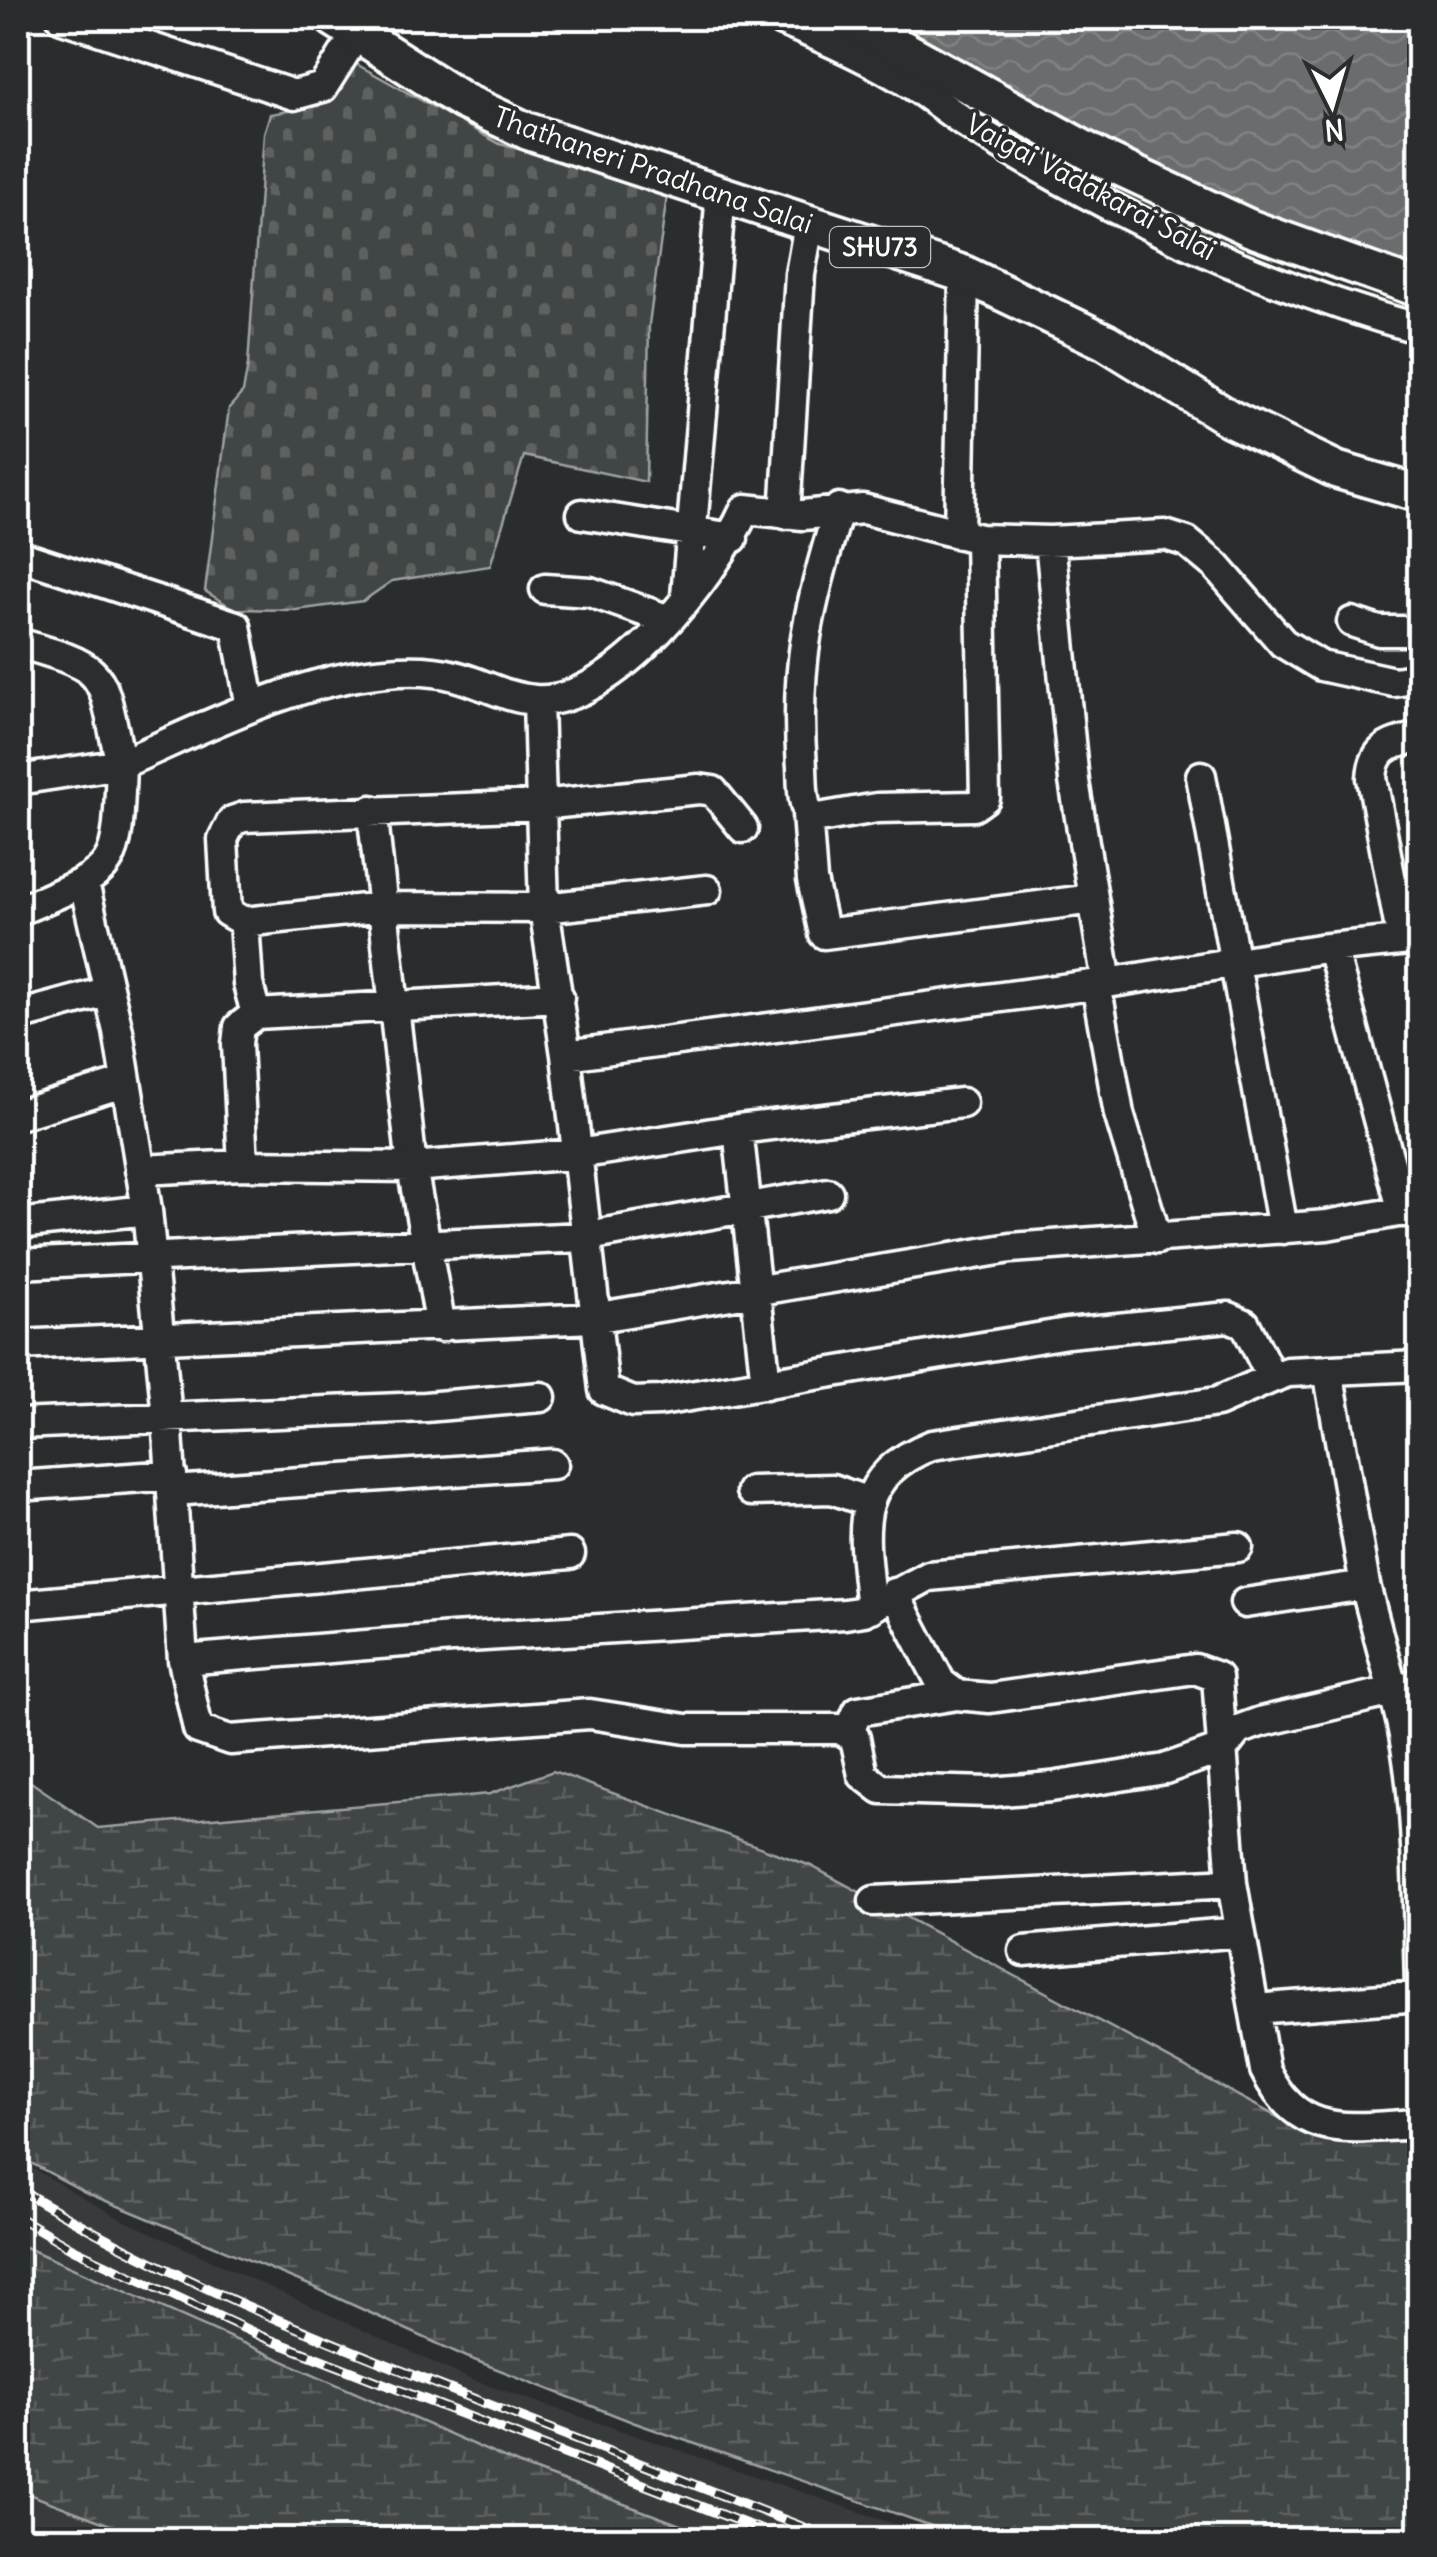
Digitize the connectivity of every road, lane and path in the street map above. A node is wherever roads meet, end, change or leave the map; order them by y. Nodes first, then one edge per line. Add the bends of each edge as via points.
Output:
1 (62, 18) edge
2 (775, 18) edge
3 (847, 18) edge
4 (345, 25) edge
5 (720, 194) junction
6 (808, 224) junction
7 (964, 274) junction
8 (1420, 290) edge
9 (1420, 329) edge
10 (1420, 494) edge
11 (839, 508) junction
12 (582, 514) dead end
13 (785, 514) junction
14 (690, 530) junction
15 (969, 536) junction
16 (733, 538) junction
17 (1050, 541) junction
18 (18, 556) edge
19 (545, 589) dead end
20 (686, 596) junction
21 (666, 619) junction
22 (1352, 622) dead end
23 (1420, 631) edge
24 (18, 643) edge
25 (1420, 678) edge
26 (538, 701) junction
27 (251, 707) junction
28 (1420, 737) edge
29 (121, 764) junction
30 (1201, 776) dead end
31 (18, 780) edge
32 (540, 805) junction
33 (372, 810) junction
34 (807, 814) junction
35 (744, 828) dead end
36 (84, 883) junction
37 (707, 890) dead end
38 (1093, 899) junction
39 (383, 907) junction
40 (544, 908) junction
41 (18, 911) edge
42 (244, 922) junction
43 (1411, 939) edge
44 (1332, 948) junction
45 (1237, 962) junction
46 (1102, 984) junction
47 (106, 992) junction
48 (558, 996) junction
49 (396, 1006) junction
50 (256, 1014) junction
51 (18, 1016) edge
52 (566, 1055) junction
53 (126, 1082) junction
54 (962, 1103) dead end
55 (18, 1116) edge
56 (738, 1128) junction
57 (577, 1154) junction
58 (242, 1165) junction
59 (412, 1168) junction
60 (140, 1170) junction
61 (828, 1193) dead end
62 (747, 1208) junction
63 (147, 1210) junction
64 (1411, 1210) edge
65 (18, 1224) edge
66 (1283, 1229) junction
67 (583, 1237) junction
68 (1158, 1239) junction
69 (424, 1244) junction
70 (152, 1257) junction
71 (18, 1264) edge
72 (756, 1289) junction
73 (593, 1318) junction
74 (441, 1327) junction
75 (160, 1338) junction
76 (18, 1345) edge
77 (1420, 1366) edge
78 (1328, 1370) junction
79 (1272, 1378) junction
80 (766, 1384) junction
81 (541, 1397) dead end
82 (167, 1417) junction
83 (18, 1424) edge
84 (554, 1464) dead end
85 (172, 1483) junction
86 (18, 1486) edge
87 (751, 1491) dead end
88 (868, 1502) junction
89 (1238, 1547) dead end
90 (570, 1554) dead end
91 (1365, 1585) junction
92 (179, 1588) junction
93 (882, 1600) junction
94 (1245, 1603) dead end
95 (18, 1605) edge
96 (183, 1660) junction
97 (1406, 1687) edge
98 (957, 1695) junction
99 (849, 1732) junction
100 (1224, 1748) junction
101 (1232, 1882) junction
102 (874, 1901) dead end
103 (1240, 1932) junction
104 (1024, 1951) dead end
105 (1420, 1985) edge
106 (1420, 1996) edge
107 (1254, 2009) junction
108 (1420, 2124) edge

1 - 4 street via 294,96 323,88
2 - 9 street, Vaigai Vadakarai Salai via 909,83 981,133 1171,235 1370,316
3 - 8 main road, Vaigai Vadakarai Salai via 1104,160 1250,228
4 - 5 main road, Thathaneri Pradhana Salai / SHU73 via 463,102 527,131
5 - 6 main road, Thathaneri Pradhana Salai / SHU73
5 - 14 street
6 - 7 main road, Thathaneri Pradhana Salai / SHU73
6 - 13 street
7 - 10 main road, Thathaneri Pradhana Salai / SHU73 via 1106,342 1229,418 1337,470
7 - 15 street
11 - 13 street
11 - 15 street
11 - 34 street via 799,667
12 - 14 street
13 - 16 street via 746,509
14 - 16 street
14 - 20 street
15 - 17 street
15 - 34 street via 986,798 974,806 876,808 822,820
16 - 20 street
17 - 25 street via 1166,535 1187,542 1283,643 1321,666 1394,682
17 - 38 street
18 - 27 street via 236,626
19 - 21 street via 590,592
20 - 21 street
21 - 26 street via 610,678
22 - 23 street via 1379,631
24 - 29 street via 90,668 101,681
26 - 27 street via 432,672 384,672
26 - 32 street
27 - 29 street
28 - 43 street via 1386,745 1373,762 1372,778
29 - 31 street
29 - 36 street via 116,850
30 - 45 street
32 - 33 street
32 - 35 street via 699,789 714,791
32 - 40 street
33 - 39 street
33 - 42 street via 232,820 223,839 224,900 227,912
34 - 38 street via 824,934
36 - 41 street
36 - 47 street
37 - 40 street
38 - 46 street
39 - 40 street
39 - 42 street
39 - 49 street
40 - 48 street
42 - 50 street
43 - 44 street
44 - 45 street
44 - 64 street
45 - 46 street
45 - 66 street
46 - 52 street
46 - 68 street via 1119,1114
47 - 51 street
47 - 53 street
48 - 49 street
48 - 52 street
49 - 50 street
49 - 59 street
50 - 58 street via 239,1027 237,1044
52 - 57 street
53 - 55 street
53 - 60 street
54 - 56 street
56 - 57 street
56 - 62 street
57 - 59 street
57 - 67 street
58 - 59 street
58 - 60 street
59 - 69 street
60 - 63 street
61 - 62 street
62 - 67 street
62 - 72 street
63 - 65 street
63 - 70 street
64 - 66 street
66 - 68 street
67 - 69 street
67 - 73 street
68 - 72 street via 1011,1248
69 - 70 street
69 - 74 street
70 - 71 street
70 - 75 street
72 - 73 street
72 - 80 street
73 - 74 street
73 - 80 street via 599,1376 614,1398 660,1401
74 - 75 street
75 - 76 street
75 - 82 street
77 - 78 street
78 - 79 street
78 - 91 street
79 - 80 street via 1245,1324 1229,1317 1067,1333
79 - 88 street via 1217,1402 932,1445 887,1468
81 - 82 street
82 - 83 street
82 - 85 street
84 - 85 street
85 - 86 street
85 - 92 street
87 - 88 street via 832,1489
88 - 93 street via 864,1547
89 - 93 street via 928,1576
90 - 92 street
91 - 94 street
91 - 97 street
92 - 95 street
92 - 96 street
93 - 96 street via 846,1614
93 - 98 street
96 - 99 street via 198,1729 230,1740 590,1714 686,1729
97 - 100 street via 1260,1722 1238,1730
97 - 105 street via 1402,1724
98 - 99 street via 858,1711
98 - 100 street via 990,1698 1195,1668 1217,1676
99 - 100 street via 862,1775 881,1789 1051,1787 1165,1769
100 - 101 street
101 - 102 street
101 - 103 street
103 - 104 street
103 - 107 street
106 - 107 street
107 - 108 street via 1265,2070 1278,2097 1301,2118 1336,2128

